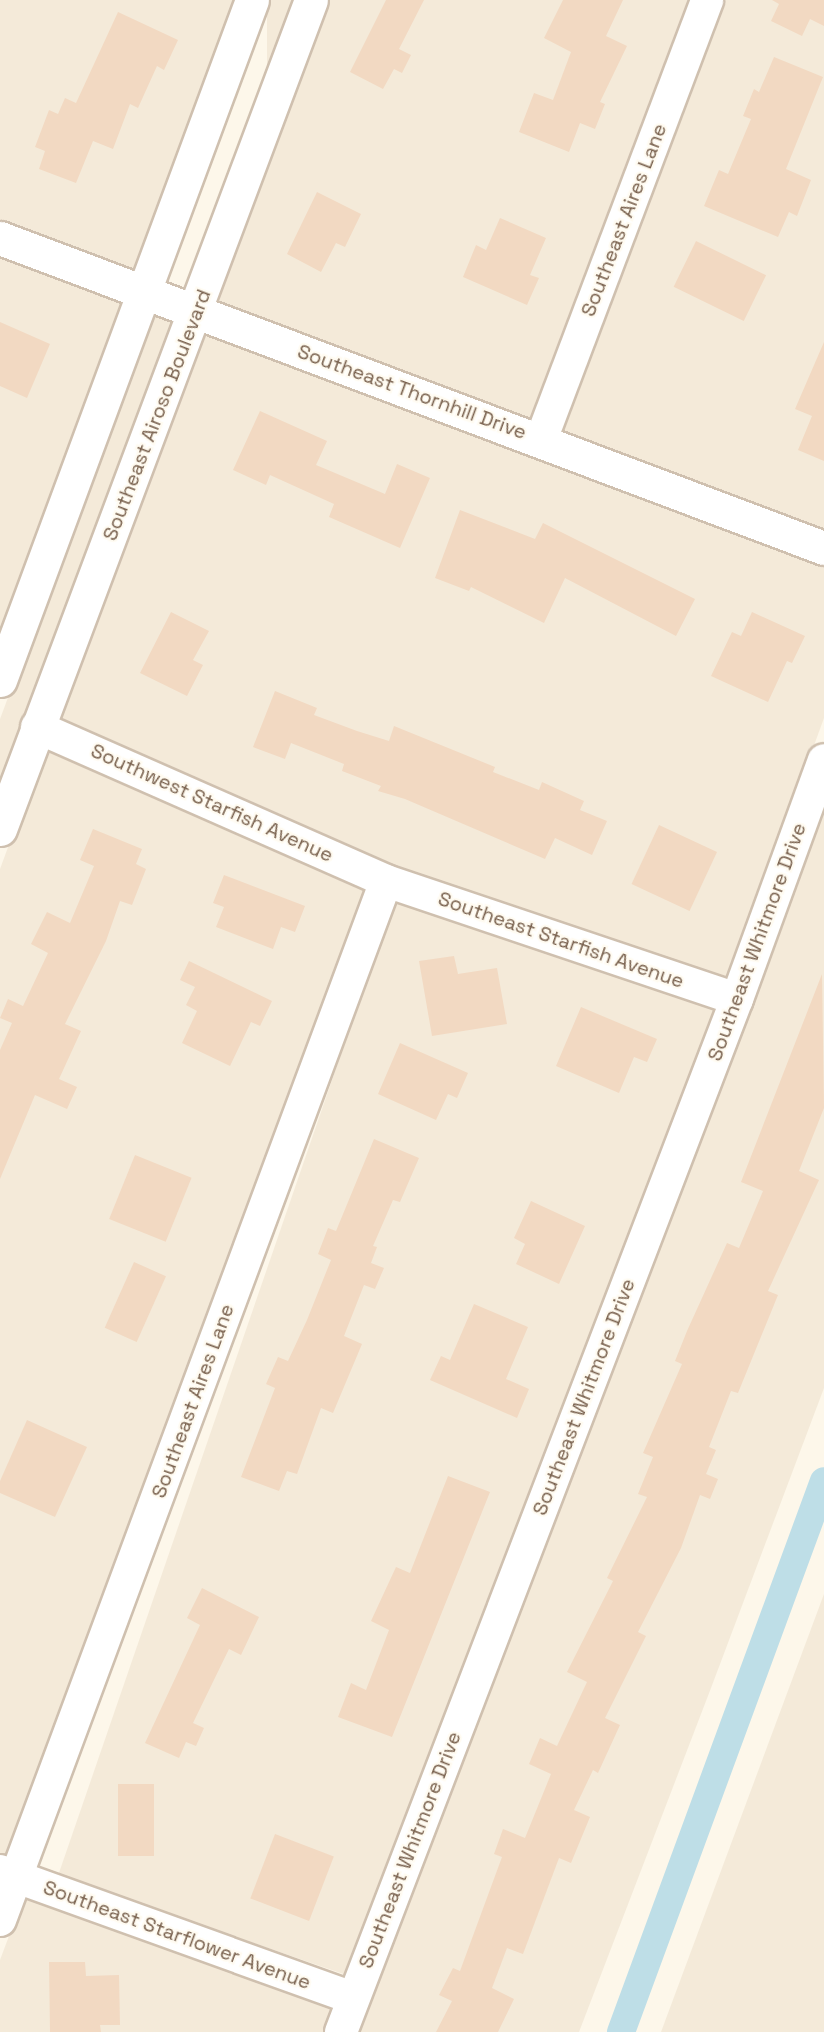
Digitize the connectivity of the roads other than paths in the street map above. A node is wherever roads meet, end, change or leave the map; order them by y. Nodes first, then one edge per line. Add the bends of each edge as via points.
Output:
1 (252, 0) edge
2 (311, 0) edge
3 (707, 0) edge
4 (0, 238) edge
5 (144, 293) junction
6 (196, 311) junction
7 (541, 440) junction
8 (824, 548) edge
9 (2, 666) edge
10 (37, 727) junction
11 (824, 760) edge
12 (0, 829) edge
13 (386, 881) junction
14 (737, 999) junction
15 (8, 1874) edge
16 (0, 1920) edge
17 (353, 1998) junction
18 (341, 2032) edge

1 - 5 main road
2 - 6 main road, Southeast Airoso Boulevard
3 - 7 street, Southeast Aires Lane
4 - 5 main road, Southeast Thornhill Drive
5 - 6 main road, Southeast Thornhill Drive
5 - 9 main road
6 - 7 main road, Southeast Thornhill Drive
6 - 10 main road, Southeast Airoso Boulevard
7 - 8 main road, Southeast Thornhill Drive
10 - 12 main road, Southeast Airoso Boulevard
10 - 13 street, Southwest Starfish Avenue
11 - 14 street, Southeast Whitmore Drive
13 - 14 street, Southeast Starfish Avenue
13 - 15 street, Southeast Aires Lane
14 - 17 street, Southeast Whitmore Drive
15 - 16 street, Southeast Aires Lane
15 - 17 street, Southeast Starflower Avenue
17 - 18 street, Southeast Whitmore Drive

